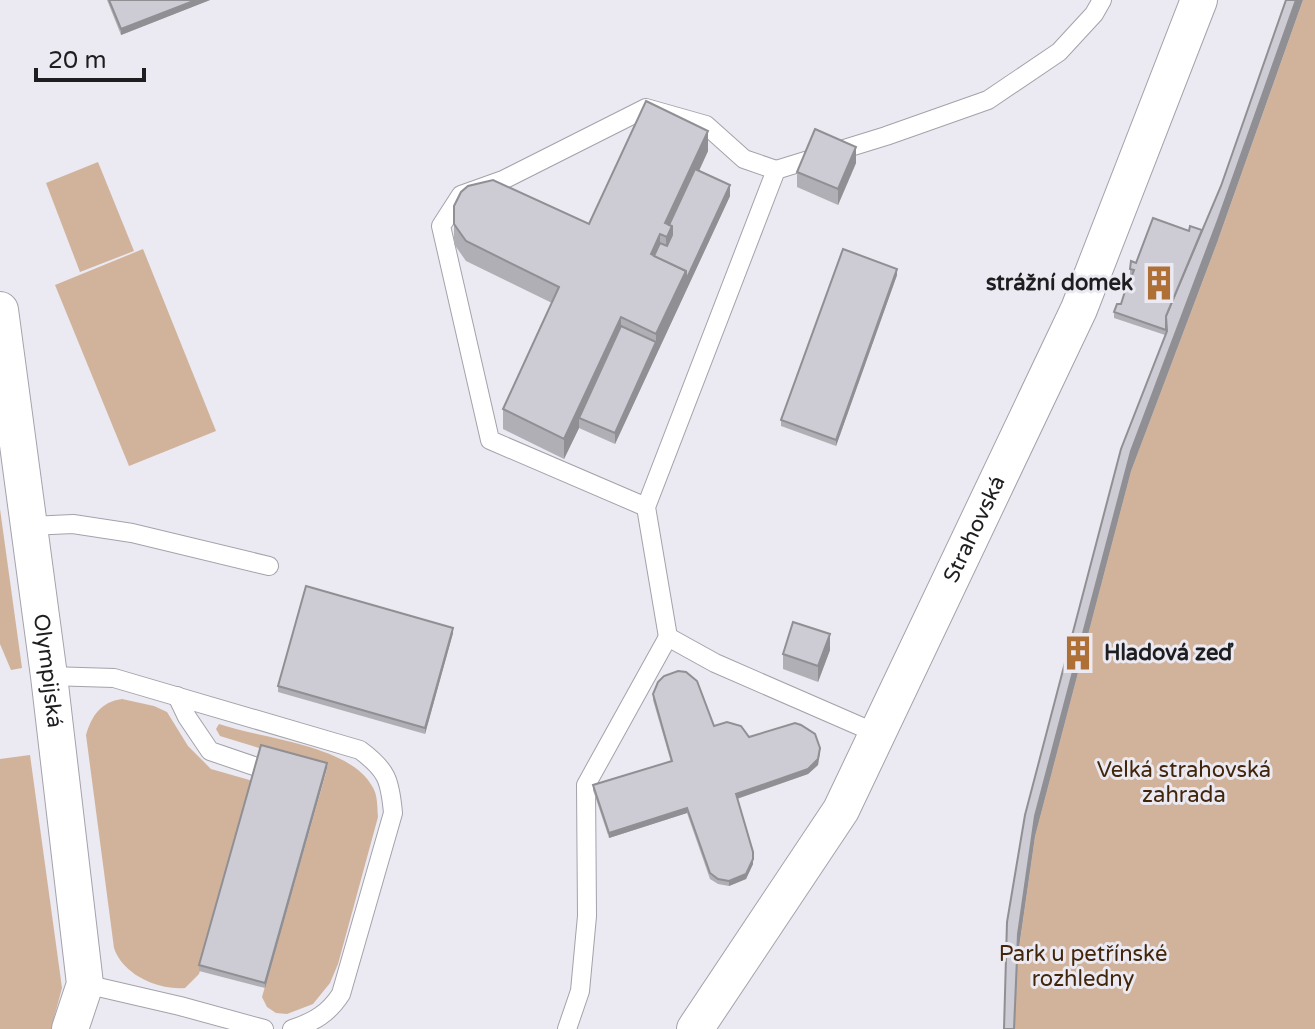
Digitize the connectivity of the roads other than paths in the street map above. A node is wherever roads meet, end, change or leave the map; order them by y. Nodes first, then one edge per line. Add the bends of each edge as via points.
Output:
1 (1102, 0) edge
2 (1199, 0) edge
3 (776, 170) junction
4 (0, 310) edge
5 (646, 507) junction
6 (30, 526) junction
7 (269, 566) dead end
8 (668, 637) junction
9 (49, 676) junction
10 (177, 696) junction
11 (878, 734) junction
12 (257, 767) edge
13 (85, 984) junction
14 (70, 1029) edge
15 (264, 1029) edge
16 (292, 1029) edge
17 (567, 1029) edge
18 (695, 1029) edge

1 - 3 lane via 1059,52 988,100
2 - 11 street, Strahovská via 1079,309
3 - 5 lane
3 - 5 lane via 744,159 706,125 646,108 503,180 461,195 441,226 490,440
4 - 6 street, Olympijská
5 - 8 lane
6 - 7 lane via 73,524 132,533
6 - 9 street, Olympijská
8 - 11 lane
8 - 17 lane via 586,785 587,916 580,991
9 - 10 lane via 114,678
9 - 13 street, Olympijská
10 - 12 lane via 210,751
10 - 16 lane via 360,750 380,764 390,785 393,813 341,994 331,1010
11 - 18 street, Strahovská via 841,810
13 - 14 street, Olympijská
13 - 15 lane

